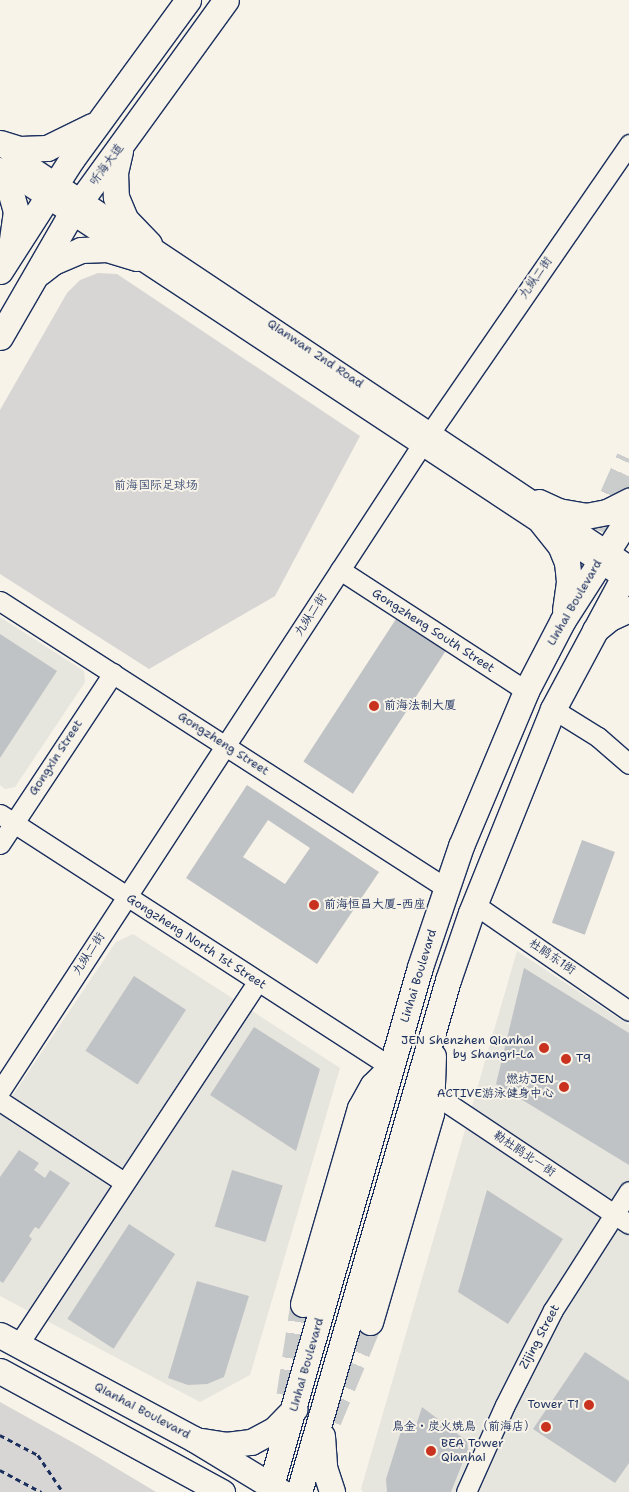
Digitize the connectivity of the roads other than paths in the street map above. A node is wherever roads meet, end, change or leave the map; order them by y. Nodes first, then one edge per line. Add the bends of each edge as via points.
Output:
1 (188, 0) edge
2 (226, 0) edge
3 (98, 122) junction
4 (123, 143) junction
5 (0, 144) edge
6 (629, 144) edge
7 (0, 167) edge
8 (0, 175) edge
9 (51, 190) junction
10 (77, 207) junction
11 (143, 251) junction
12 (4, 265) edge
13 (33, 278) junction
14 (0, 337) edge
15 (426, 438) junction
16 (629, 500) edge
17 (540, 513) junction
18 (629, 517) edge
19 (603, 555) junction
20 (340, 570) junction
21 (627, 573) edge
22 (0, 600) edge
23 (629, 610) edge
24 (563, 620) junction
25 (591, 634) junction
26 (113, 673) junction
27 (526, 691) junction
28 (553, 709) junction
29 (226, 746) junction
30 (629, 764) edge
31 (7, 819) edge
32 (0, 844) edge
33 (446, 888) junction
34 (126, 897) junction
35 (474, 904) junction
36 (257, 982) junction
37 (629, 1011) edge
38 (432, 1036) junction
39 (392, 1068) junction
40 (0, 1091) edge
41 (434, 1094) junction
42 (0, 1101) edge
43 (124, 1182) junction
44 (629, 1191) edge
45 (621, 1219) edge
46 (303, 1304) tunnel mouth
47 (370, 1322) tunnel mouth
48 (9, 1340) edge
49 (0, 1371) edge
50 (294, 1409) junction
51 (321, 1420) junction
52 (194, 1439) junction
53 (181, 1469) junction
54 (274, 1490) edge
55 (206, 1492) edge
56 (222, 1492) edge
57 (299, 1492) edge
58 (332, 1492) edge
59 (466, 1492) edge

1 - 3 main road
2 - 4 main road, 听海大道
3 - 5 main road via 47,148 20,149
3 - 9 main road
4 - 10 main road, 听海大道
4 - 11 main road via 115,172 116,197
5 - 9 street, Qianwan 2nd Road
6 - 15 street, 九纵二街
7 - 9 street, Qianwan 2nd Road
8 - 12 main road via 9,188 16,211 16,225
9 - 10 street, Qianwan 2nd Road
9 - 12 main road
10 - 11 street, Qianwan 2nd Road
10 - 13 main road, 听海大道
11 - 13 main road via 81,250 53,262
11 - 15 street, Qianwan 2nd Road
13 - 14 main road, 听海大道
15 - 17 street, Qianwan 2nd Road
15 - 20 street, 九纵二街
16 - 17 main road via 607,512 586,516 558,511
17 - 19 street, Qianwan 2nd Road
17 - 24 main road via 560,545 569,572
18 - 19 main road, Linhai Boulevard
19 - 21 street, Qianwan 2nd Road
19 - 24 main road, Linhai Boulevard
20 - 27 street, Gongzheng South Street
20 - 29 street, 九纵二街
21 - 25 main road
22 - 26 street, Gongzheng Street
23 - 25 main road via 610,618
24 - 27 main road, Linhai Boulevard
25 - 28 main road
26 - 29 street, Gongzheng Street
26 - 31 street, Gongxin Street
27 - 33 main road, Linhai Boulevard via 476,805
28 - 30 street via 598,737
28 - 35 main road
29 - 33 street, Gongzheng Street
29 - 34 street, 九纵二街
31 - 32 street, Gongxin Street
31 - 34 street, Gongzheng North 1st Street
33 - 39 main road, Linhai Boulevard
34 - 36 street, Gongzheng North 1st Street
34 - 40 street, 九纵二街
35 - 37 street, 杜鹃东1街
35 - 38 main road
36 - 39 street, Gongzheng North 1st Street
36 - 43 street
38 - 41 main road
38 - 51 main road
39 - 46 main road via 373,1085 360,1108
39 - 50 main road, Linhai Boulevard
41 - 45 street, 勒杜鹃北一街
41 - 47 main road
42 - 43 street
43 - 48 street
44 - 45 street, Zijing Street
45 - 59 street, Zijing Street via 553,1310
48 - 52 main road, Qianhai Boulevard
49 - 53 main road
50 - 52 main road via 275,1429 251,1442 226,1445
50 - 54 main road, Linhai Boulevard
51 - 57 main road
51 - 58 main road via 324,1467
52 - 54 main road, Qianhai Boulevard
53 - 55 main road
53 - 56 main road

